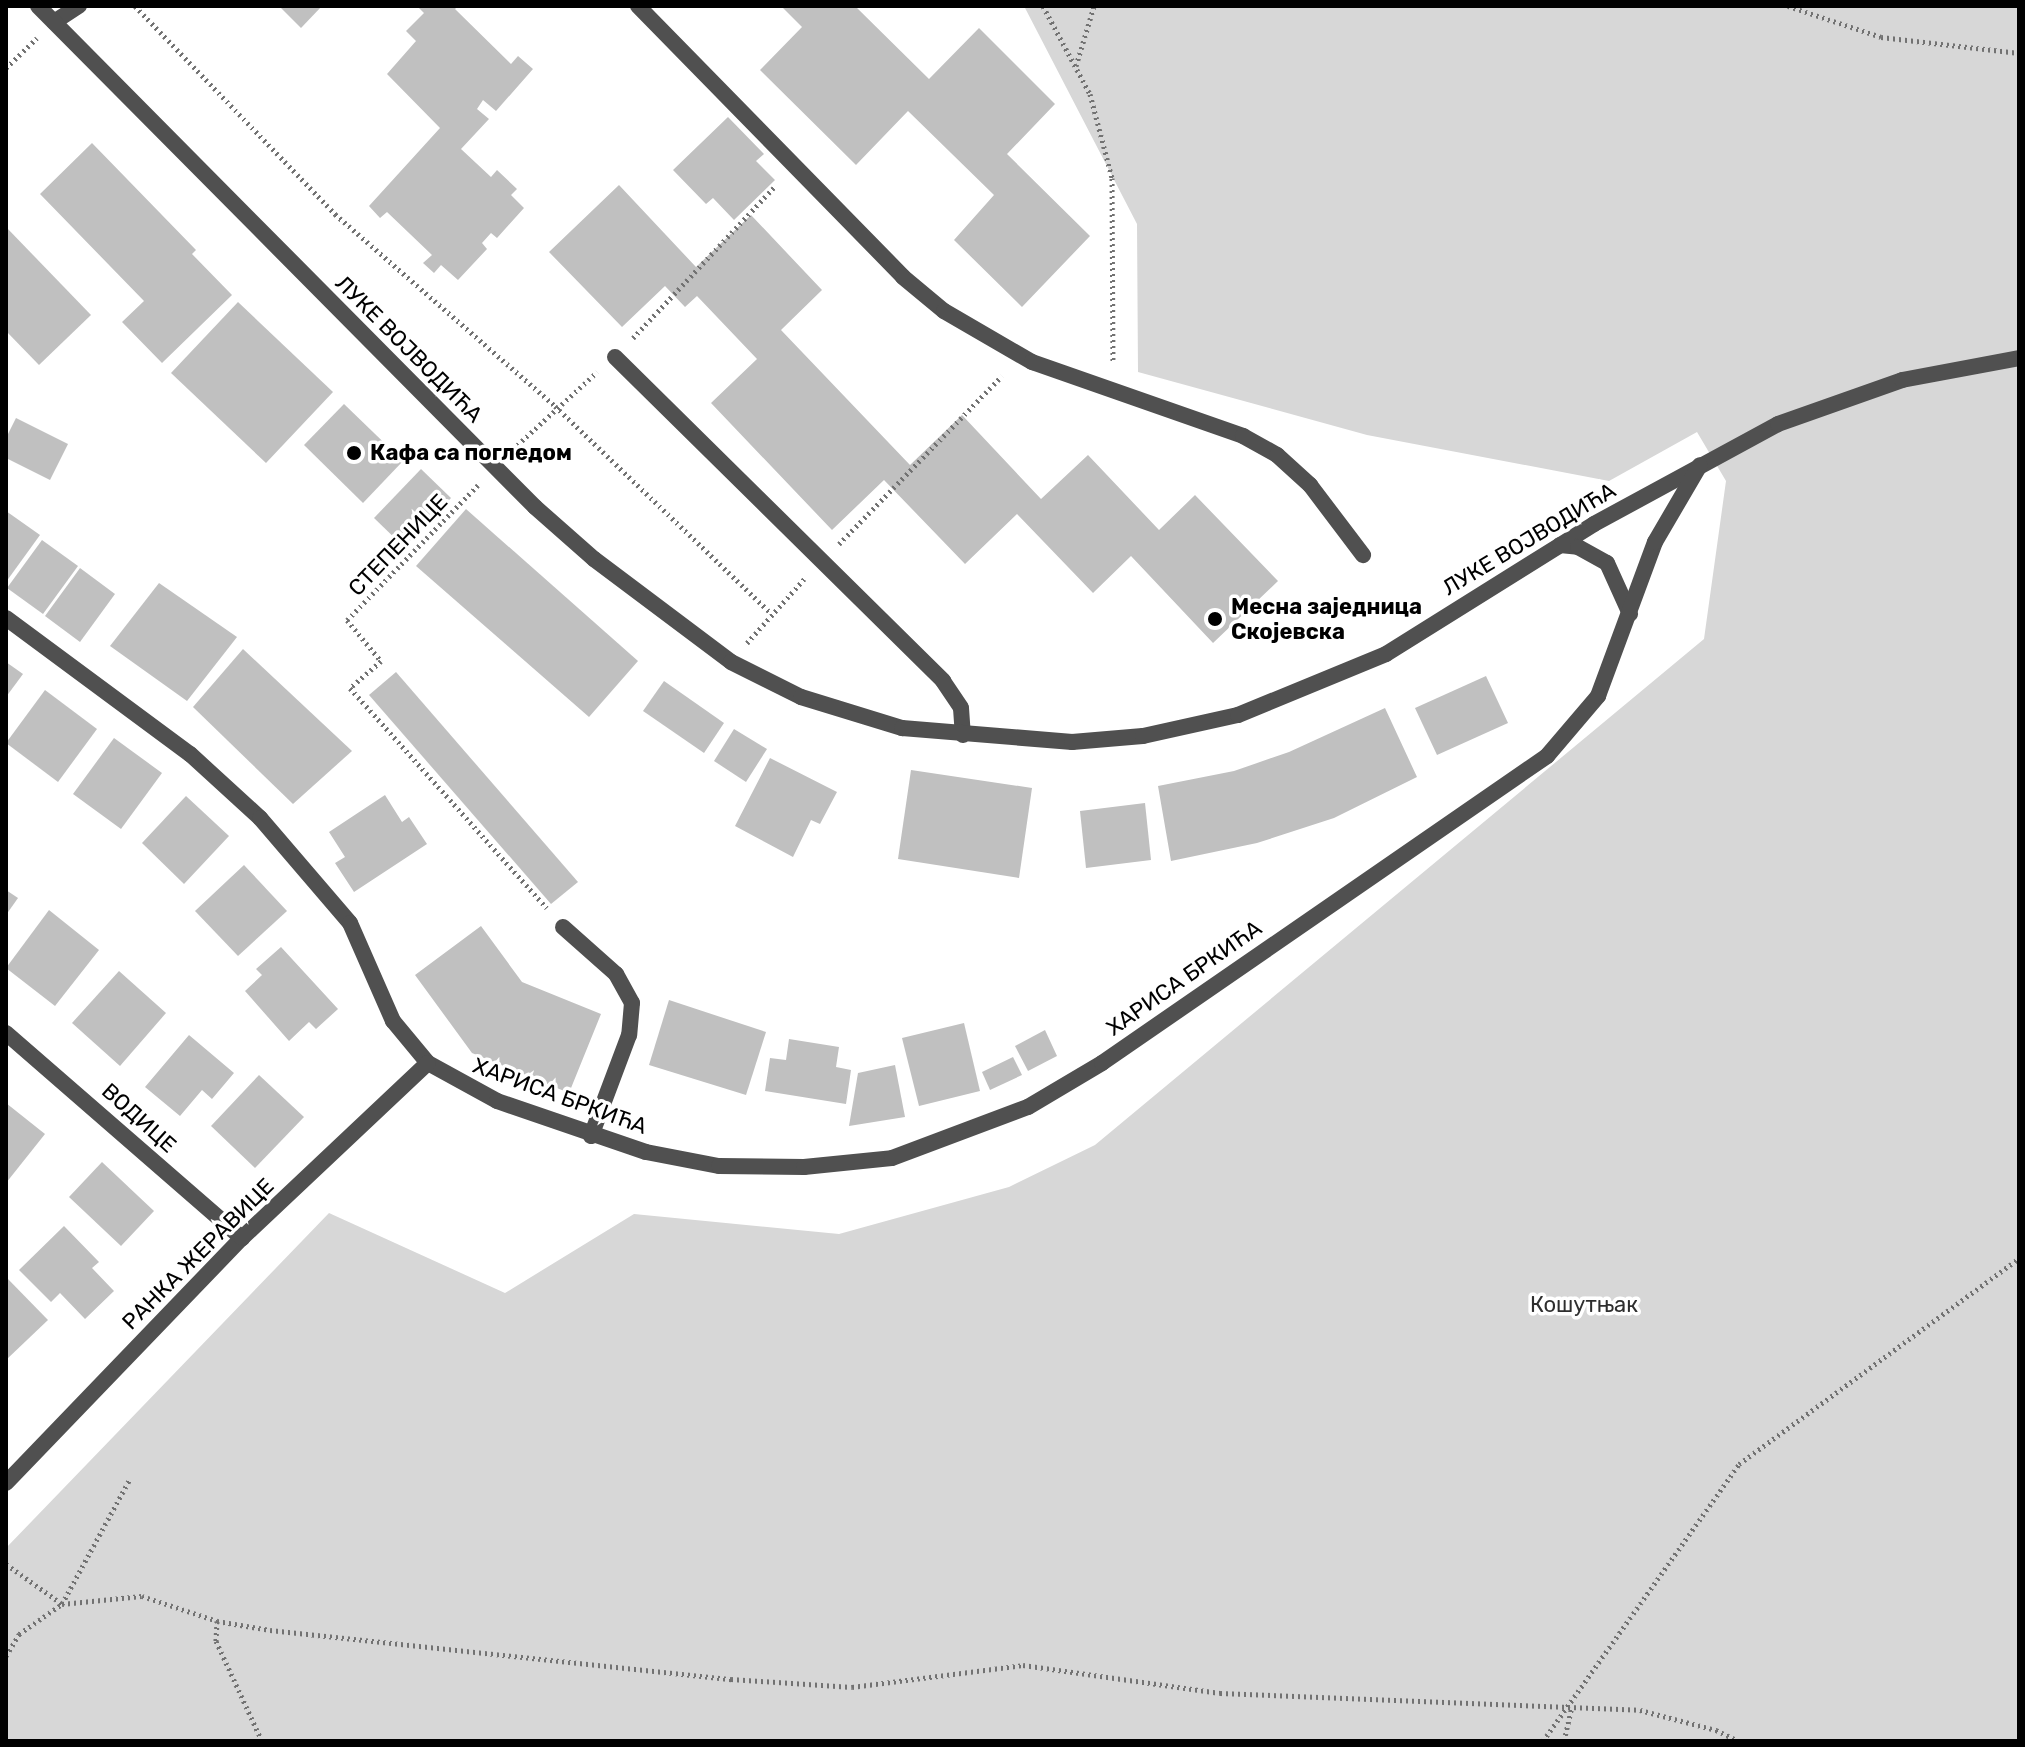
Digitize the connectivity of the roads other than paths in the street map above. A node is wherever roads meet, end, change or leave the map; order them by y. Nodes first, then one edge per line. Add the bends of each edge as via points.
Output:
1 (38, 6) edge
2 (79, 6) edge
3 (638, 6) edge
4 (54, 22) junction
5 (615, 357) road end
6 (2019, 358) edge
7 (1703, 460) junction
8 (1560, 545) junction
9 (1363, 555) dead end
10 (1630, 614) junction
11 (6, 618) edge
12 (963, 735) junction
13 (563, 927) road end
14 (6, 1033) edge
15 (428, 1063) junction
16 (591, 1136) junction
17 (242, 1238) junction
18 (6, 1483) edge

1 - 4 street, ЛУКЕ ВОЈВОДИЋА
2 - 4 street
3 - 9 street via 903,277 944,311 1021,356 1243,436 1277,455 1310,485
4 - 12 street, ЛУКЕ ВОЈВОДИЋА via 495,467 606,569 731,662 801,697 902,728
5 - 12 street via 954,694
6 - 7 street, ЛУКЕ ВОЈВОДИЋА via 1974,363 1818,406
7 - 8 street, ЛУКЕ ВОЈВОДИЋА
7 - 10 street, ХАРИСА БРКИЋА via 1655,542
8 - 10 street via 1578,547 1607,563
8 - 12 street, ЛУКЕ ВОЈВОДИЋА via 1386,654 1238,715 1143,736 1072,742
10 - 16 street, ХАРИСА БРКИЋА via 1598,696 1547,756 1102,1063 1028,1107 892,1158 804,1167 719,1166
11 - 15 street, ХАРИСА БРКИЋА via 190,754 260,818 350,923 393,1021
13 - 16 street via 616,974 632,1003 629,1035
14 - 17 street, ВОДИЦЕ
15 - 16 street, ХАРИСА БРКИЋА via 497,1101
15 - 17 street, РАНКА ЖЕРАВИЦЕ
17 - 18 street, РАНКА ЖЕРАВИЦЕ

